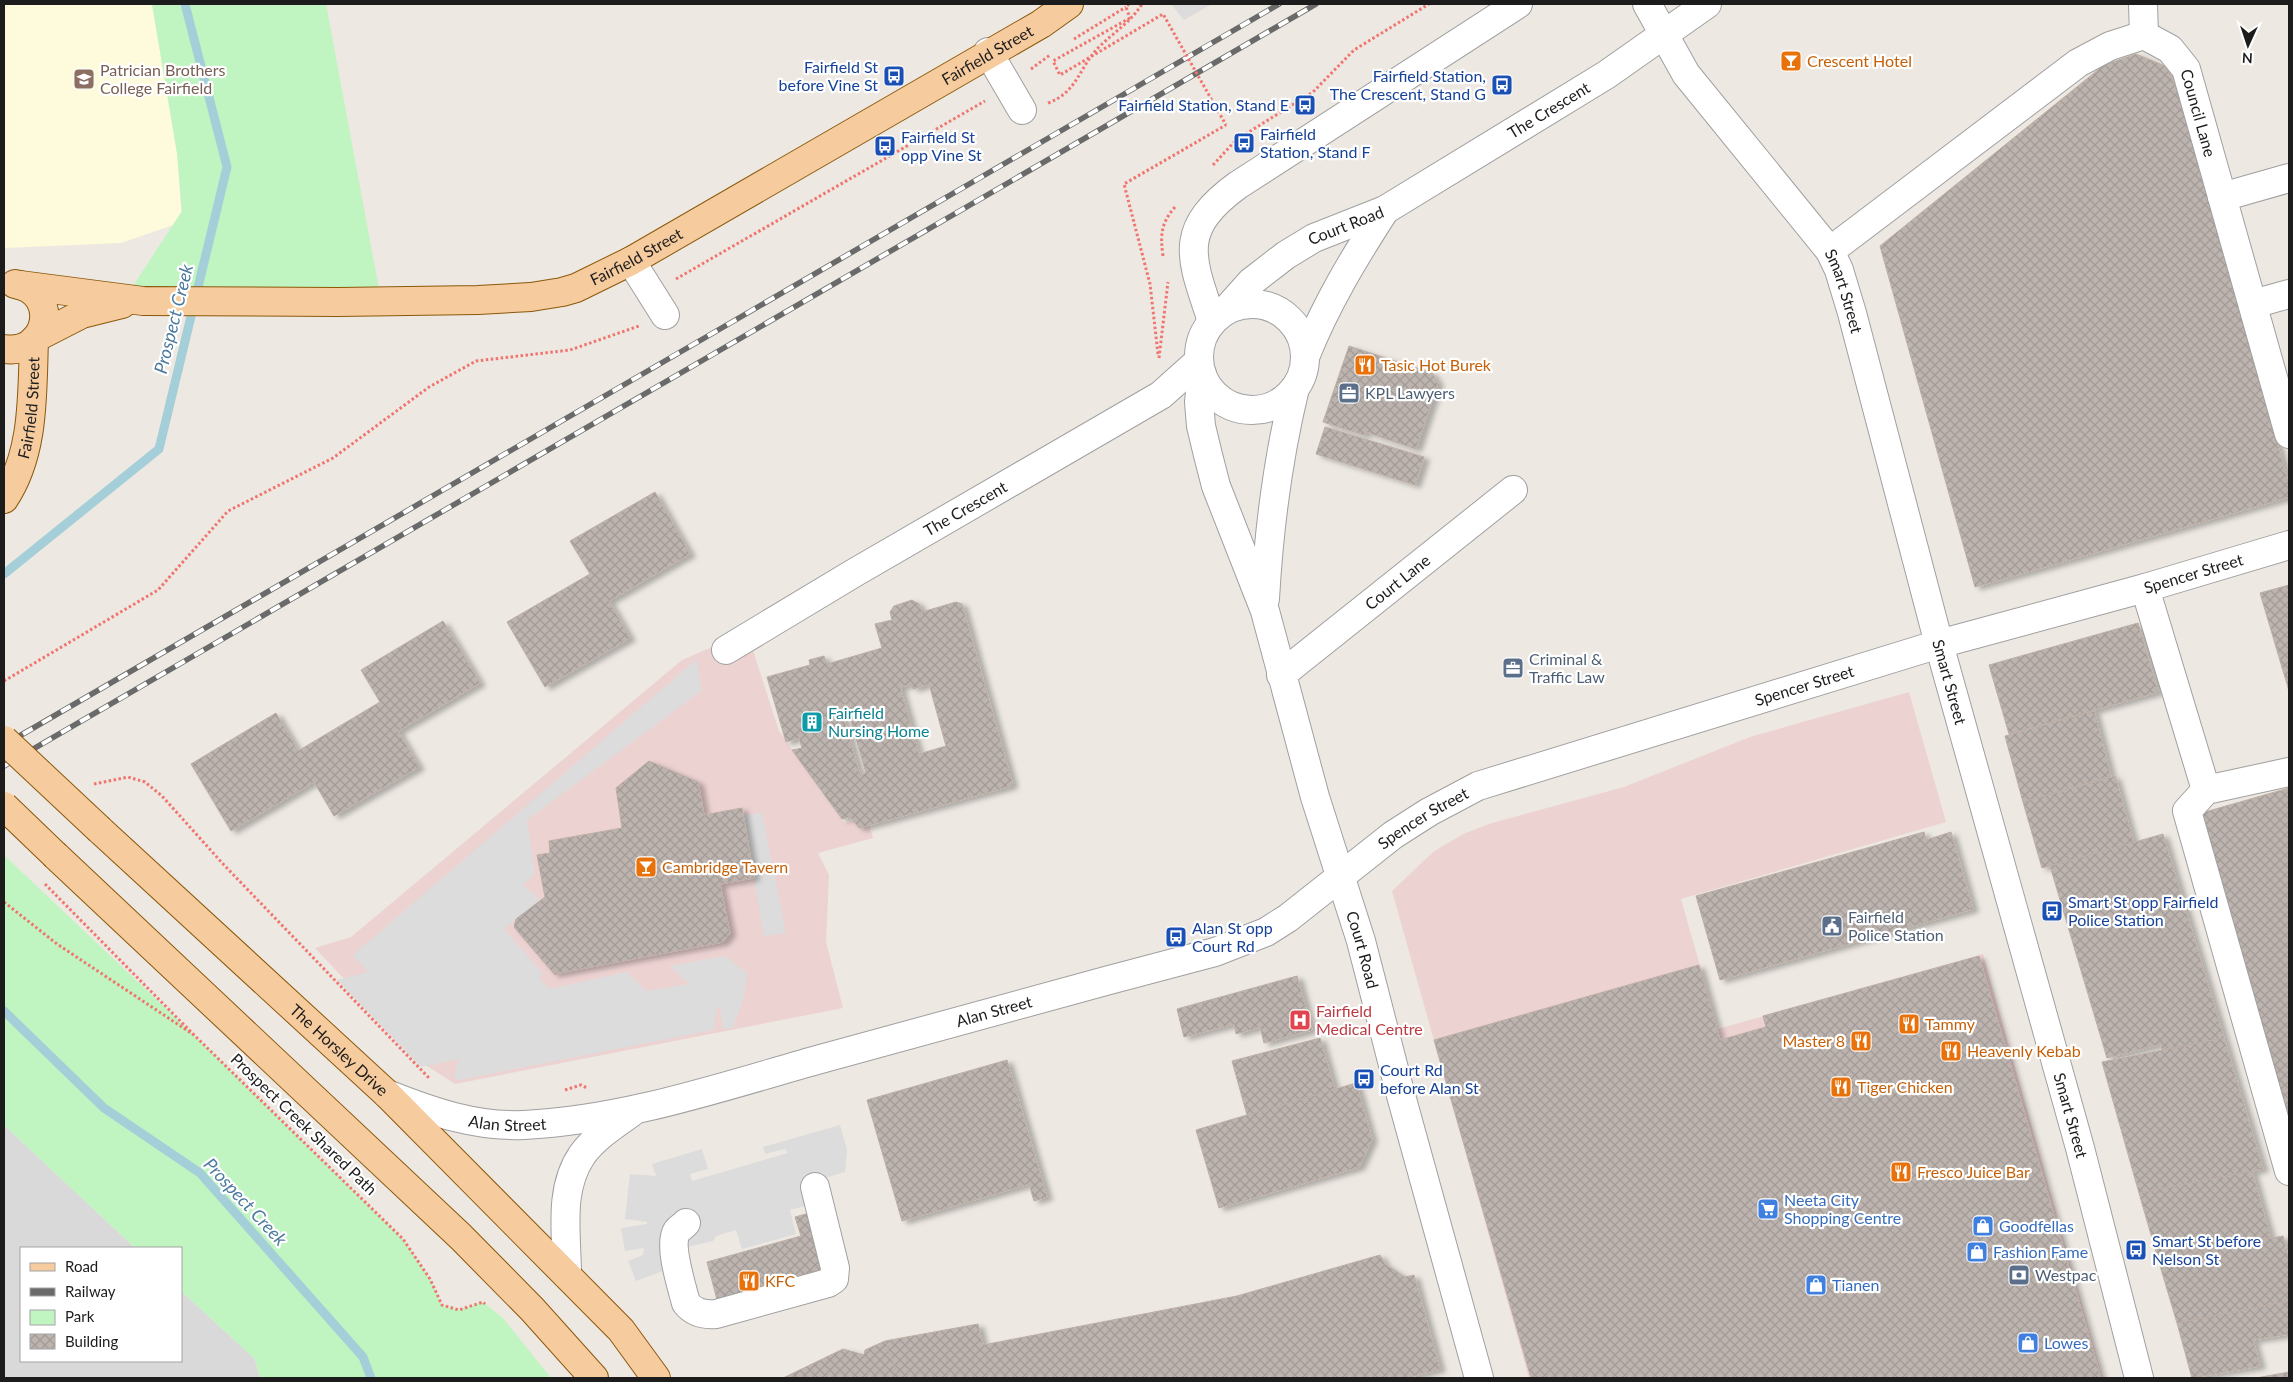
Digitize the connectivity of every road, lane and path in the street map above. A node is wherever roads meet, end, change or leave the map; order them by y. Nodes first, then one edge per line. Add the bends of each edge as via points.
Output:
1 (1069, 4) edge
2 (1142, 4) edge
3 (1518, 4) edge
4 (1647, 4) edge
5 (1707, 4) edge
6 (2143, 4) edge
7 (1127, 5) edge
8 (2144, 35) junction
9 (1664, 36) junction
10 (1072, 40) dead end
11 (1056, 50) dead end
12 (988, 52) junction
13 (1009, 87) junction
14 (1022, 110) joint
15 (2289, 178) edge
16 (2222, 197) junction
17 (1385, 210) junction
18 (1830, 251) junction
19 (631, 260) junction
20 (1168, 282) dead end
21 (12, 284) edge
22 (2289, 294) edge
23 (144, 300) junction
24 (658, 304) junction
25 (2253, 304) junction
26 (1219, 316) junction
27 (36, 339) junction
28 (4, 349) edge
29 (1305, 357) junction
30 (1200, 368) junction
31 (1295, 388) junction
32 (2289, 434) edge
33 (1513, 490) dead end
34 (4, 499) edge
35 (2289, 544) edge
36 (2145, 588) junction
37 (1265, 611) junction
38 (1939, 644) junction
39 (726, 650) dead end
40 (1281, 675) junction
41 (4, 681) edge
42 (4, 740) edge
43 (2289, 772) edge
44 (88, 787) dead end
45 (2206, 790) junction
46 (4, 806) edge
47 (1342, 876) junction
48 (44, 884) dead end
49 (4, 902) edge
50 (194, 1035) junction
51 (431, 1080) dead end
52 (590, 1090) dead end
53 (562, 1091) dead end
54 (388, 1094) junction
55 (632, 1112) junction
56 (2289, 1172) edge
57 (815, 1187) dead end
58 (686, 1223) dead end
59 (567, 1275) junction
60 (490, 1307) dead end
61 (594, 1378) edge
62 (656, 1378) edge
63 (1479, 1378) edge
64 (2139, 1378) edge

1 - 12 main road, Fairfield Street via 1041,24
2 - 14 path via 1135,16 1098,48 1065,94 1051,102
3 - 26 street via 1238,185 1209,210 1199,224 1192,251 1194,266
4 - 9 street, Smart Street
5 - 9 street, The Crescent
6 - 8 street
7 - 10 path
7 - 20 path, bridge via 1130,18 1053,61 1060,75 1163,14 1226,125 1124,184 1150,284 1159,362
8 - 16 street, Council Lane via 2170,49 2186,69
8 - 18 street via 2110,46 2078,63
9 - 17 street, The Crescent
9 - 18 street, Smart Street via 1686,74
11 - 13 path
12 - 13 street
12 - 19 main road, Fairfield Street
13 - 14 street
13 - 24 path
15 - 16 street
16 - 25 street, Council Lane
17 - 26 street, Court Road via 1314,238 1286,255 1251,282
17 - 29 street, Court Road via 1346,269
18 - 38 street, Smart Street via 1852,313
19 - 23 main road, Fairfield Street via 576,288 551,294 478,300
19 - 24 street
21 - 23 main road, Fairfield Street
21 - 27 main road via 27,287 38,296 44,309 44,324
22 - 25 street
23 - 27 main road, Fairfield Street via 92,310
24 - 41 path via 626,332 570,350 476,361 429,387 334,458 228,511 158,590
25 - 32 street, Council Lane
26 - 29 street via 1240,305 1272,308 1296,327
26 - 30 street via 1204,333
27 - 28 main road via 23,348
27 - 34 main road, Fairfield Street via 26,443 19,470
29 - 31 street
30 - 31 street via 1210,389 1236,407 1252,410 1268,407
30 - 37 street, Court Road via 1201,426 1216,486
30 - 39 street, The Crescent via 1161,395
31 - 37 street, Court Road via 1275,487
33 - 40 street, Court Lane
35 - 36 street, Spencer Street
36 - 38 street, Spencer Street
36 - 45 street
37 - 40 street, Court Road
38 - 47 street, Spencer Street via 1478,786 1428,812
38 - 64 street, Smart Street via 2073,1121
40 - 47 street, Court Road
42 - 54 main road, The Horsley Drive, bridge
43 - 45 street
44 - 51 path via 96,782 128,777 145,782 162,796
45 - 56 street via 2186,811
46 - 61 main road, bridge via 461,1237
47 - 55 street, Alan Street via 1266,932 1215,952
47 - 63 street, Court Road
48 - 50 path, bridge
49 - 50 path, Prospect Creek Shared Path via 57,944
50 - 60 path, Prospect Creek Shared Path via 403,1239 430,1279 442,1305 459,1310 483,1302
52 - 53 path via 581,1085
54 - 55 street, Alan Street via 435,1113 478,1123 523,1125
54 - 59 main road, The Horsley Drive
55 - 59 street, Alan Street via 602,1134 582,1155 570,1179 566,1204
57 - 58 street via 835,1268 834,1279 828,1283 716,1314 690,1309 674,1252 677,1231
59 - 62 main road, The Horsley Drive via 621,1330

